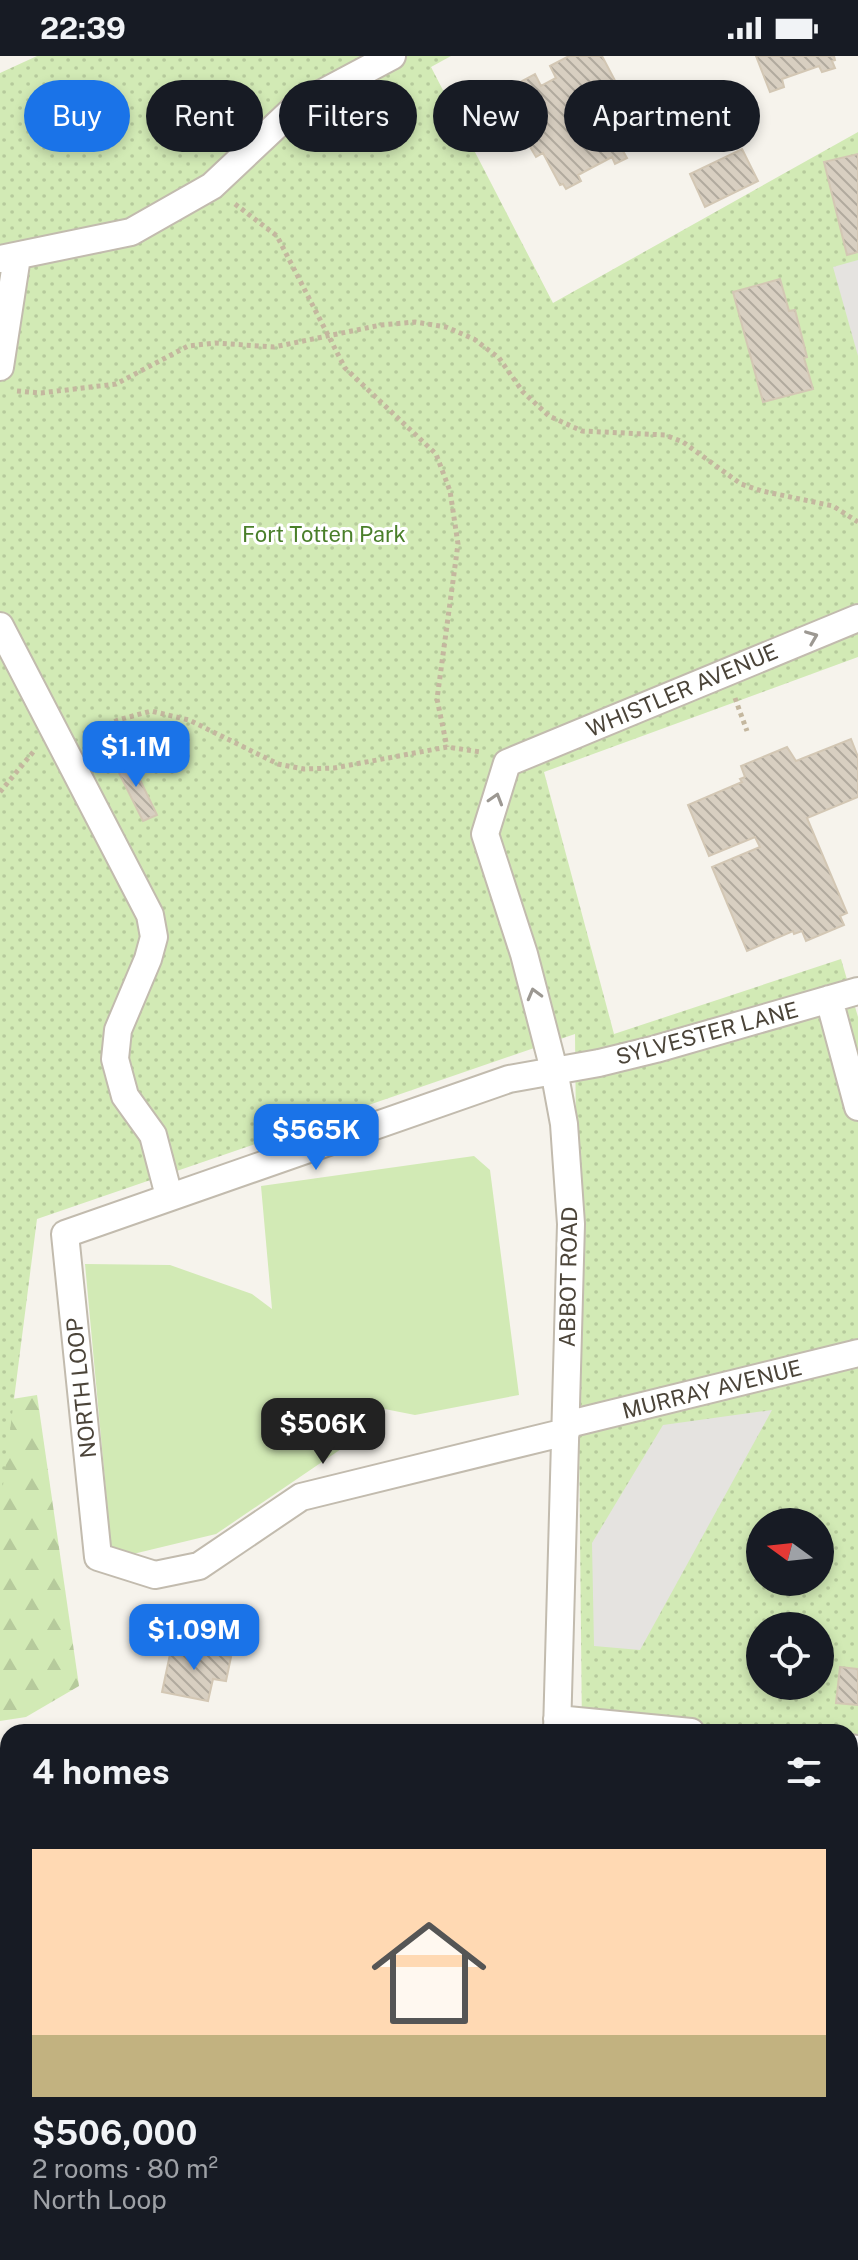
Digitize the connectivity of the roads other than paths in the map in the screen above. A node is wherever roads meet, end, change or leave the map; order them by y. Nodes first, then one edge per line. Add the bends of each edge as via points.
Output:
1 (392, 56) edge
2 (9, 258) edge
3 (0, 367) edge
4 (858, 618) edge
5 (0, 626) edge
6 (485, 834) joint
7 (858, 991) edge
8 (829, 999) junction
9 (554, 1070) junction
10 (858, 1107) edge
11 (169, 1196) junction
12 (858, 1353) edge
13 (565, 1428) junction
14 (557, 1724) edge

1 - 2 street via 296,107 212,186 131,232
2 - 3 street
6 -> 4 street, WHISTLER AVENUE via 499,758
5 - 11 street via 150,915 154,937 118,1030 115,1059 125,1096 153,1135
9 -> 6 street, ABBOT ROAD
7 - 8 street, SYLVESTER LANE
8 - 9 street, SYLVESTER LANE via 656,1049
8 - 10 street
9 - 11 street, NORTH LOOP via 509,1079
9 - 13 street, ABBOT ROAD via 564,1124 571,1224
11 - 13 street, NORTH LOOP via 65,1234 98,1557 155,1575 199,1566 301,1497
12 - 13 street, MURRAY AVENUE
13 - 14 street, ABBOT ROAD

